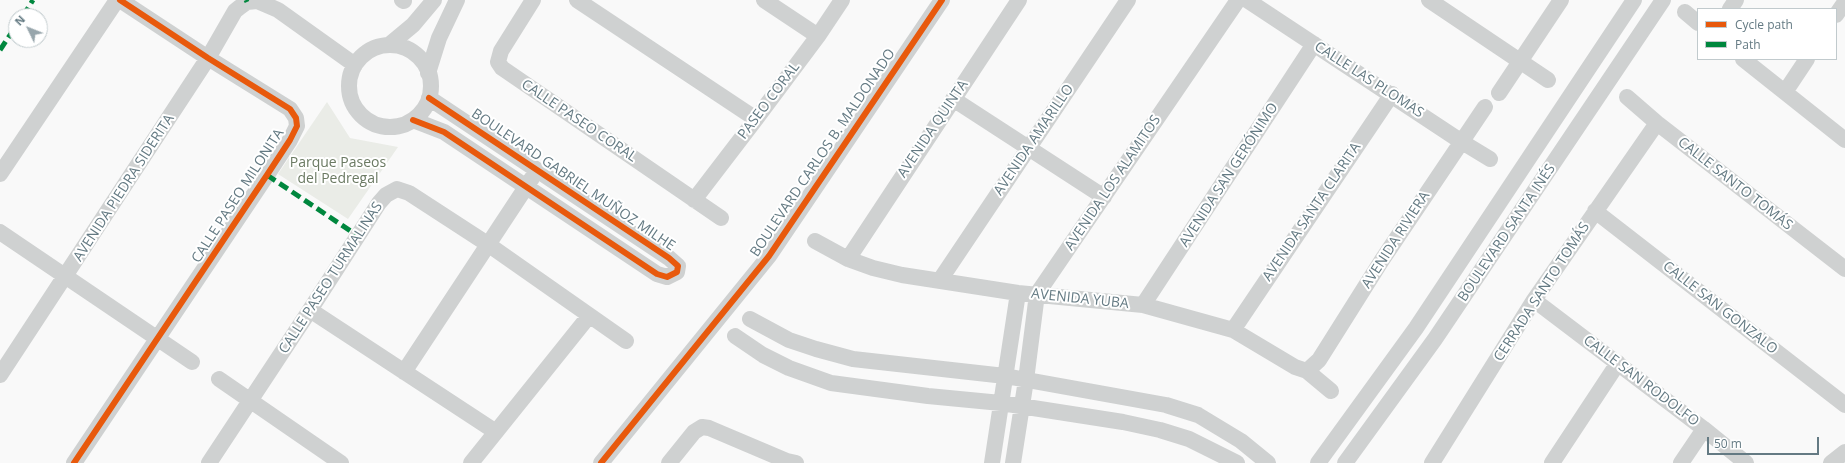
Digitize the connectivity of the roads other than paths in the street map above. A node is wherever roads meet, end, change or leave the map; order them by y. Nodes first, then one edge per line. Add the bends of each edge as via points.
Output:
1 (118, 0) edge
2 (434, 0) edge
3 (457, 0) edge
4 (533, 0) edge
5 (577, 0) edge
6 (764, 0) edge
7 (842, 0) edge
8 (942, 0) edge
9 (1019, 0) edge
10 (1128, 0) edge
11 (1238, 0) edge
12 (1247, 0) edge
13 (1429, 0) edge
14 (1561, 0) edge
15 (1634, 0) edge
16 (1663, 0) edge
17 (1845, 2) edge
18 (1451, 6) edge
19 (1685, 12) dead end
20 (1837, 14) edge
21 (1697, 22) edge
22 (818, 36) junction
23 (1314, 44) junction
24 (389, 45) junction
25 (208, 58) junction
26 (1744, 60) edge
27 (1806, 60) edge
28 (1520, 62) junction
29 (355, 65) junction
30 (428, 73) junction
31 (1548, 80) dead end
32 (1785, 92) junction
33 (1499, 93) dead end
34 (1392, 94) junction
35 (1627, 97) dead end
36 (428, 98) junction
37 (953, 99) junction
38 (1485, 107) dead end
39 (413, 120) junction
40 (756, 120) junction
41 (1657, 123) junction
42 (1845, 140) edge
43 (1462, 142) junction
44 (1029, 148) junction
45 (1490, 159) dead end
46 (537, 170) junction
47 (0, 174) edge
48 (526, 188) junction
49 (1104, 197) junction
50 (694, 200) junction
51 (1595, 211) junction
52 (721, 218) dead end
53 (0, 232) edge
54 (815, 241) dead end
55 (489, 244) junction
56 (848, 259) junction
57 (1845, 269) edge
58 (66, 276) junction
59 (940, 280) junction
60 (1018, 293) junction
61 (1037, 294) junction
62 (1534, 300) junction
63 (1143, 305) junction
64 (310, 310) junction
65 (589, 316) junction
66 (750, 319) dead end
67 (1233, 330) junction
68 (735, 336) dead end
69 (158, 339) junction
70 (626, 341) dead end
71 (192, 362) dead end
72 (1618, 363) junction
73 (1306, 371) junction
74 (404, 372) junction
75 (0, 375) edge
76 (1006, 376) junction
77 (219, 380) dead end
78 (1026, 380) junction
79 (1331, 391) dead end
80 (250, 402) junction
81 (1001, 403) junction
82 (1845, 405) edge
83 (1022, 407) junction
84 (1704, 429) junction
85 (496, 432) junction
86 (1845, 452) edge
87 (789, 462) edge
88 (74, 463) edge
89 (209, 463) edge
90 (341, 463) edge
91 (471, 463) edge
92 (601, 463) edge
93 (669, 463) edge
94 (992, 463) edge
95 (1013, 463) edge
96 (1238, 463) edge
97 (1268, 463) edge
98 (1318, 463) edge
99 (1345, 463) edge
100 (1432, 463) edge
101 (1552, 463) edge
102 (1681, 463) edge
103 (1746, 463) edge
104 (1831, 463) edge

1 - 25 street, CALLE PASEO MILONITA
1 - 47 street, CALLE PASEO MILONITA
2 - 24 street via 413,25
3 - 30 street via 439,38
4 - 50 street, CALLE PASEO CORAL via 500,50 500,65
5 - 40 street
6 - 22 street
7 - 22 street, PASEO CORAL
8 - 92 street, BOULEVARD CARLOS B. MALDONADO via 769,256
9 - 37 street, AVENIDA QUINTA
10 - 44 street, AVENIDA AMARILLO
11 - 49 street, AVENIDA LOS ALAMITOS
12 - 23 street, CALLE LAS PLOMAS
13 - 18 street
14 - 28 street
15 - 98 street, BOULEVARD SANTA INÉS via 1416,328
16 - 99 street, BOULEVARD SANTA INÉS via 1435,339
17 - 20 street
18 - 28 street
19 - 21 street
22 - 40 street, PASEO CORAL
23 - 34 street, CALLE LAS PLOMAS
23 - 63 street, AVENIDA SAN GERÓNIMO
24 - 29 street via 376,48 364,55
24 - 30 street via 402,47 413,53
25 - 29 street, AVENIDA PIEDRA SIDERITA via 235,11 247,2 257,1 278,10
25 - 58 street, AVENIDA PIEDRA SIDERITA
25 - 69 street, CALLE PASEO MILONITA via 290,109 296,118 297,126
26 - 32 street
27 - 32 street
28 - 31 street
28 - 33 street
29 - 39 street via 350,78 349,92 353,105 361,116 373,124 386,127 400,126
30 - 36 street
32 - 42 street
34 - 43 street, CALLE LAS PLOMAS
34 - 67 street, AVENIDA SANTA CLARITA
35 - 41 street, CALLE SANTO TOMÁS
36 - 39 street via 422,111
36 - 46 street, BOULEVARD GABRIEL MUÑOZ MILHE
37 - 44 street
37 - 56 street, AVENIDA QUINTA
38 - 43 street, AVENIDA RIVIERA
39 - 48 street, BOULEVARD GABRIEL MUÑOZ MILHE via 444,132
40 - 50 street, PASEO CORAL
41 - 51 street, CERRADA SANTO TOMÁS
41 - 57 street, CALLE SANTO TOMÁS
43 - 45 street, CALLE LAS PLOMAS
43 - 73 street, AVENIDA RIVIERA via 1382,260 1319,360 1313,368
44 - 49 street
44 - 59 street, AVENIDA AMARILLO
46 - 48 street
46 - 48 street, BOULEVARD GABRIEL MUÑOZ MILHE via 669,258 678,266 676,272 667,277 657,274
48 - 55 street
49 - 61 street, AVENIDA LOS ALAMITOS
50 - 52 street, CALLE PASEO CORAL
51 - 62 street, CERRADA SANTO TOMÁS
51 - 82 street, CALLE SAN GONZALO
53 - 58 street
54 - 56 street, AVENIDA YUBA
55 - 64 street, CALLE PASEO TURMALINAS via 409,193 402,190 392,191 379,203
55 - 65 street, CALLE PASEO TURMALINAS
55 - 74 street
56 - 59 street, AVENIDA YUBA via 873,268
58 - 69 street
58 - 75 street, AVENIDA PIEDRA SIDERITA
59 - 60 street, AVENIDA YUBA
60 - 61 street, AVENIDA YUBA
60 - 76 street
61 - 63 street, AVENIDA YUBA
61 - 78 street, AVENIDA LOS ALAMITOS
62 - 72 street, CALLE SAN RODOLFO
62 - 100 street, CERRADA SANTO TOMÁS
63 - 67 street, AVENIDA YUBA
64 - 74 street
64 - 80 street, CALLE PASEO TURMALINAS
65 - 70 street, CALLE PASEO TURMALINAS
65 - 85 street
66 - 76 street via 789,340 853,359
67 - 73 street, AVENIDA YUBA
68 - 81 street via 763,355 789,368 831,383
69 - 71 street
69 - 88 street, CALLE PASEO MILONITA
72 - 84 street, CALLE SAN RODOLFO
72 - 101 street
73 - 79 street, AVENIDA YUBA
74 - 85 street
76 - 78 street
76 - 81 street
77 - 80 street
78 - 83 street, AVENIDA LOS ALAMITOS
78 - 97 street via 1151,402 1198,415 1241,441
80 - 89 street, CALLE PASEO TURMALINAS
80 - 90 street
81 - 83 street
81 - 94 street
83 - 95 street, AVENIDA LOS ALAMITOS
83 - 96 street via 1160,430 1189,439
84 - 102 street
84 - 103 street, CALLE SAN RODOLFO
85 - 91 street
86 - 104 street
87 - 93 street via 710,428 702,427 694,432

